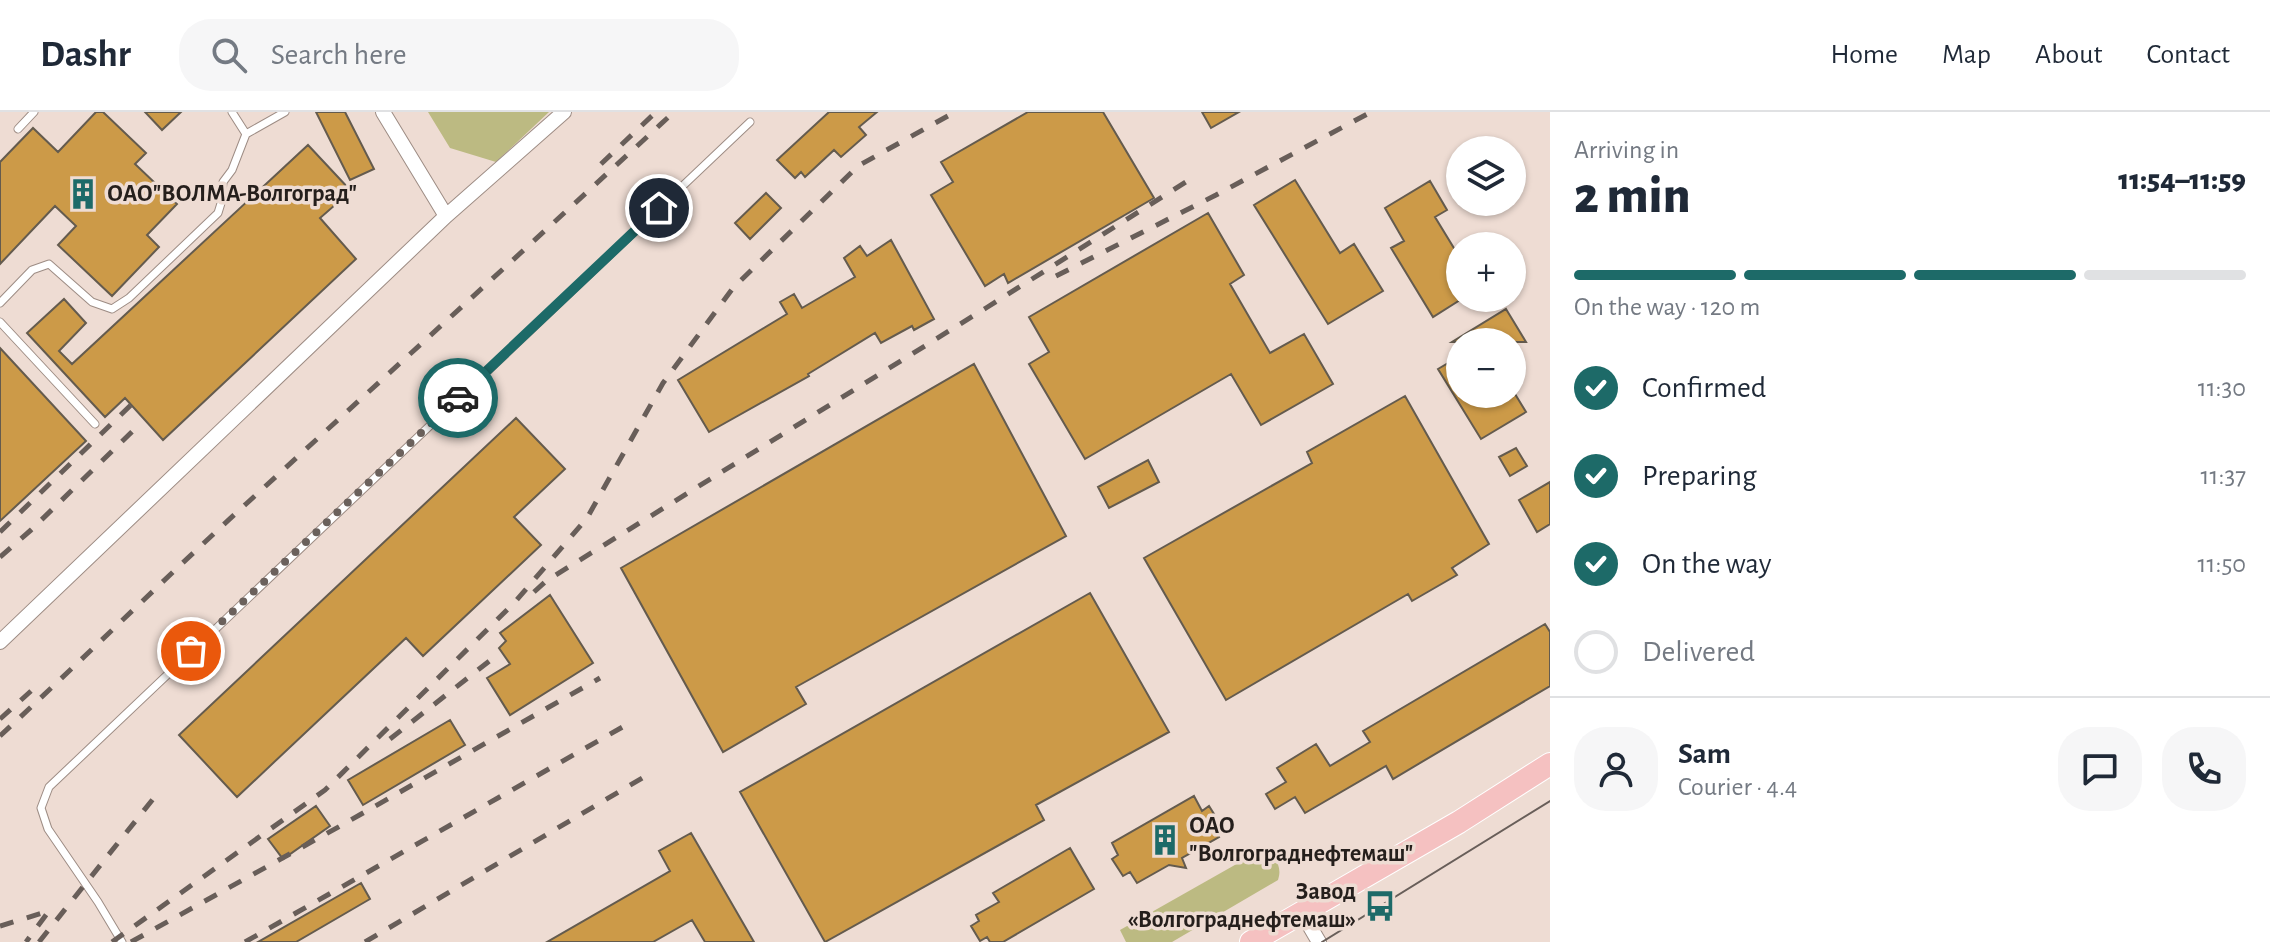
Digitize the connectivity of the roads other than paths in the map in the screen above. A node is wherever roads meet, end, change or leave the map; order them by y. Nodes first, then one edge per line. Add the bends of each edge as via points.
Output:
1 (34, 112) edge
2 (232, 112) edge
3 (285, 112) edge
4 (383, 112) edge
5 (564, 112) edge
6 (750, 122) dead end
7 (18, 129) dead end
8 (246, 134) junction
9 (446, 216) junction
10 (0, 303) edge
11 (0, 322) edge
12 (95, 424) dead end
13 (0, 642) edge
14 (1550, 764) edge
15 (1302, 913) junction
16 (122, 942) edge
17 (1251, 942) edge
18 (1319, 942) edge

1 - 7 lane
2 - 8 lane
3 - 8 lane
4 - 9 street
5 - 9 street
6 - 16 lane via 49,787 41,808 48,829
8 - 10 lane via 223,182 218,213 129,298 112,309 92,302 49,264 32,270
9 - 13 street
11 - 12 lane
14 - 15 main road
15 - 17 main road
15 - 18 street

